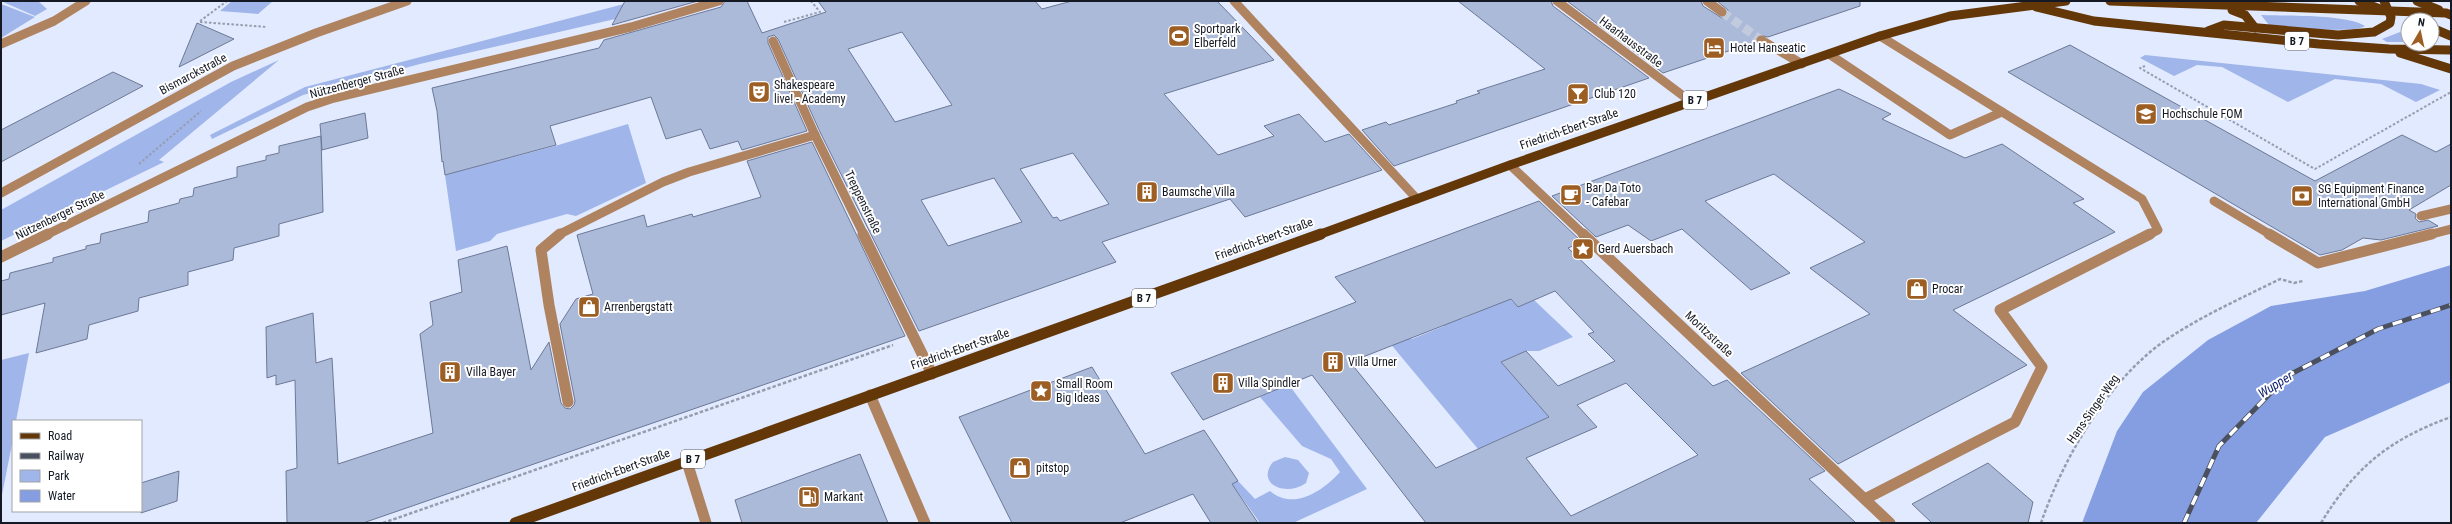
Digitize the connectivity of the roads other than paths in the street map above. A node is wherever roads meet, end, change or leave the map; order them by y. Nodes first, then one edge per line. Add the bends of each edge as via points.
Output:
1 (86, 1) edge
2 (413, 1) edge
3 (719, 1) edge
4 (1234, 1) edge
5 (1557, 1) edge
6 (1708, 1) edge
7 (2066, 1) edge
8 (2110, 1) edge
9 (2359, 1) edge
10 (2384, 1) edge
11 (2417, 1) edge
12 (405, 3) edge
13 (2029, 3) edge
14 (2215, 3) edge
15 (1722, 12) tunnel mouth
16 (2389, 12) junction
17 (2449, 13) edge
18 (2400, 16) edge
19 (2255, 28) junction
20 (2440, 31) edge
21 (2204, 32) junction
22 (1880, 36) junction
23 (2451, 36) edge
24 (1761, 40) tunnel mouth
25 (773, 41) road end
26 (1, 44) edge
27 (2389, 49) junction
28 (2451, 50) edge
29 (1829, 54) junction
30 (1802, 64) junction
31 (2451, 69) edge
32 (1690, 101) junction
33 (2002, 112) junction
34 (815, 136) junction
35 (1510, 165) junction
36 (1, 193) edge
37 (1417, 199) junction
38 (2214, 201) dead end
39 (2451, 209) edge
40 (2421, 216) dead end
41 (2451, 230) edge
42 (1, 257) edge
43 (932, 374) junction
44 (870, 395) junction
45 (568, 402) dead end
46 (687, 462) junction
47 (1865, 499) junction
48 (515, 523) edge
49 (706, 523) edge
50 (925, 523) edge
51 (1890, 523) edge

1 - 26 street via 54,21
2 - 12 street, Bismarckstraße
3 - 42 street, Nützenberger Straße via 631,27 342,96 307,107
4 - 37 street
5 - 32 street, Haarhausstraße
6 - 15 street
7 - 13 main road, Friedrich-Ebert-Straße / B 7
8 - 14 main road
9 - 16 main road
10 - 16 main road
11 - 17 main road
12 - 36 street, Bismarckstraße via 316,33 233,66
13 - 21 main road, Friedrich-Ebert-Straße / B 7 via 2094,21
13 - 22 main road, Friedrich-Ebert-Straße / B 7 via 1950,16
14 - 16 main road
14 - 19 main road via 2246,14
16 - 17 main road
16 - 18 main road
16 - 19 main road via 2390,23 2374,32 2338,35
19 - 21 main road via 2224,25
20 - 23 main road
21 - 27 main road, B 7
22 - 29 main road, Friedrich-Ebert-Straße / B 7
22 - 33 street
24 - 30 street
25 - 34 street, Treppenstraße
27 - 28 main road, B 7
27 - 31 main road, B 7
29 - 30 main road, Friedrich-Ebert-Straße / B 7
29 - 33 street via 1950,135
30 - 32 main road, Friedrich-Ebert-Straße / B 7
32 - 35 main road, Friedrich-Ebert-Straße / B 7
33 - 47 street via 2142,199 2158,230 2000,310 2042,367 2015,422
34 - 43 street, Treppenstraße
34 - 45 street via 689,172 663,182 554,236 541,250
35 - 37 main road, Friedrich-Ebert-Straße / B 7
35 - 47 street, Moritzstraße
37 - 43 main road, Friedrich-Ebert-Straße / B 7
38 - 41 street via 2318,262
39 - 40 street
43 - 44 main road, Friedrich-Ebert-Straße / B 7
44 - 46 main road, Friedrich-Ebert-Straße / B 7
44 - 50 street
46 - 48 main road, Friedrich-Ebert-Straße / B 7
46 - 49 street
47 - 51 street, Moritzstraße

